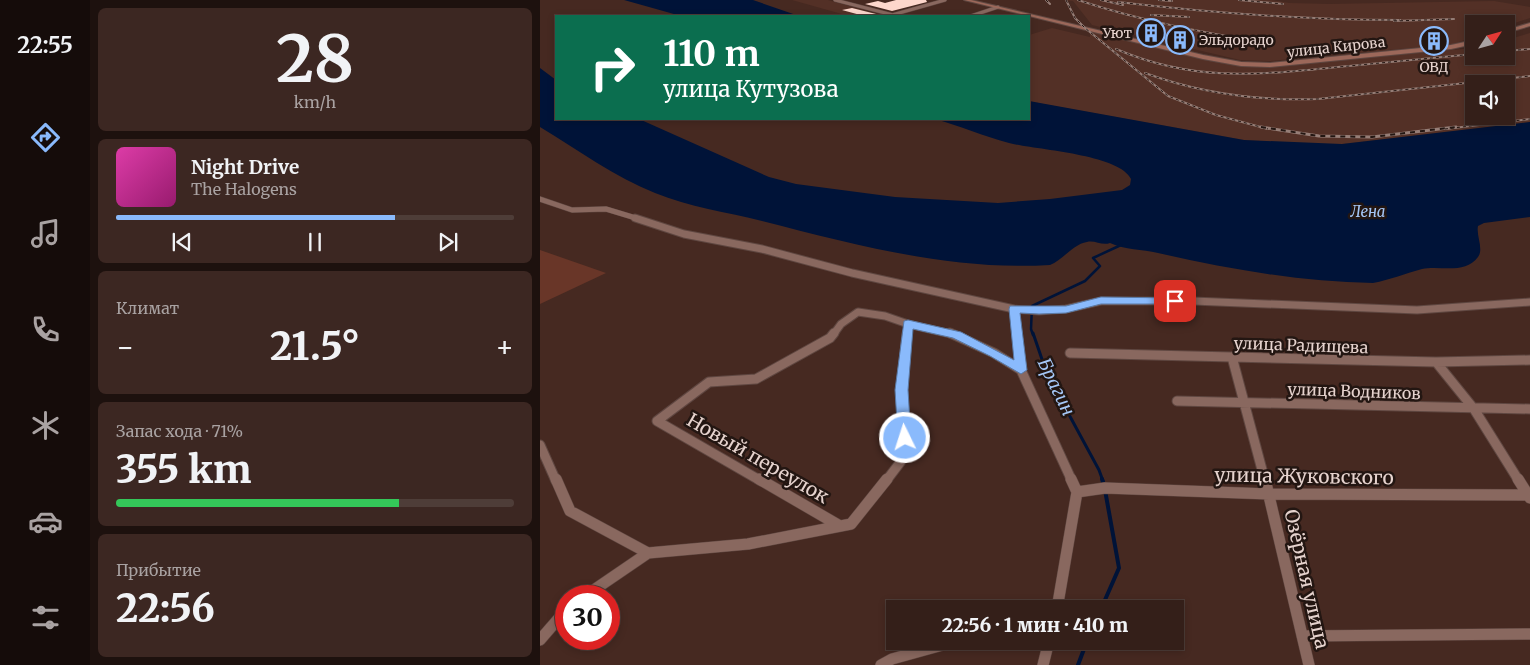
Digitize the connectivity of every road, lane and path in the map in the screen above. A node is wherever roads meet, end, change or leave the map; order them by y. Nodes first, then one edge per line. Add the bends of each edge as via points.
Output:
1 (834, 0) edge
2 (945, 0) edge
3 (966, 0) edge
4 (998, 7) junction
5 (890, 15) edge
6 (897, 15) edge
7 (974, 15) edge
8 (1530, 24) edge
9 (1515, 29) edge
10 (1465, 44) edge
11 (540, 199) edge
12 (1530, 302) edge
13 (1018, 309) junction
14 (908, 324) junction
15 (1070, 353) dead end
16 (1232, 357) junction
17 (1530, 360) edge
18 (1436, 362) junction
19 (1021, 370) junction
20 (1177, 401) dead end
21 (1243, 403) junction
22 (1474, 409) junction
23 (1530, 409) edge
24 (540, 445) edge
25 (1077, 492) junction
26 (1269, 494) junction
27 (1529, 496) edge
28 (840, 526) junction
29 (648, 553) junction
30 (601, 585) edge
31 (1059, 600) edge
32 (555, 623) edge
33 (1530, 634) edge
34 (1302, 636) junction
35 (540, 640) edge
36 (926, 650) edge
37 (1047, 650) edge
38 (881, 665) edge
39 (1043, 665) edge
40 (1308, 665) edge

1 - 5 street
2 - 6 street
3 - 4 main road, улица Кирова
4 - 7 street
4 - 10 main road, улица Кирова via 1203,57 1258,65 1427,50
8 - 9 main road
11 - 13 street via 572,210 606,209 684,234
12 - 13 street via 1417,310 1101,300 1066,309
13 - 19 street
14 - 19 street via 957,335
14 - 28 street via 901,390 905,438 902,460 851,524
14 - 28 street, Новый переулок via 858,312 841,324 830,338 756,379 709,382 658,422
15 - 16 street, улица Радищева
16 - 18 street, улица Радищева
16 - 21 street, Озёрная улица
17 - 18 street, улица Радищева
18 - 22 street
19 - 25 street
20 - 21 street, улица Водников
21 - 22 street, улица Водников
21 - 26 street, Озёрная улица
22 - 23 street, улица Водников
22 - 27 street
24 - 29 street via 570,511
25 - 26 street, улица Жуковского via 1105,488
25 - 31 street
26 - 27 street, улица Жуковского
26 - 34 street, Озёрная улица
28 - 29 street via 748,544
29 - 30 street
32 - 35 street
33 - 34 street
34 - 40 street, Озёрная улица
36 - 38 street
37 - 39 street

